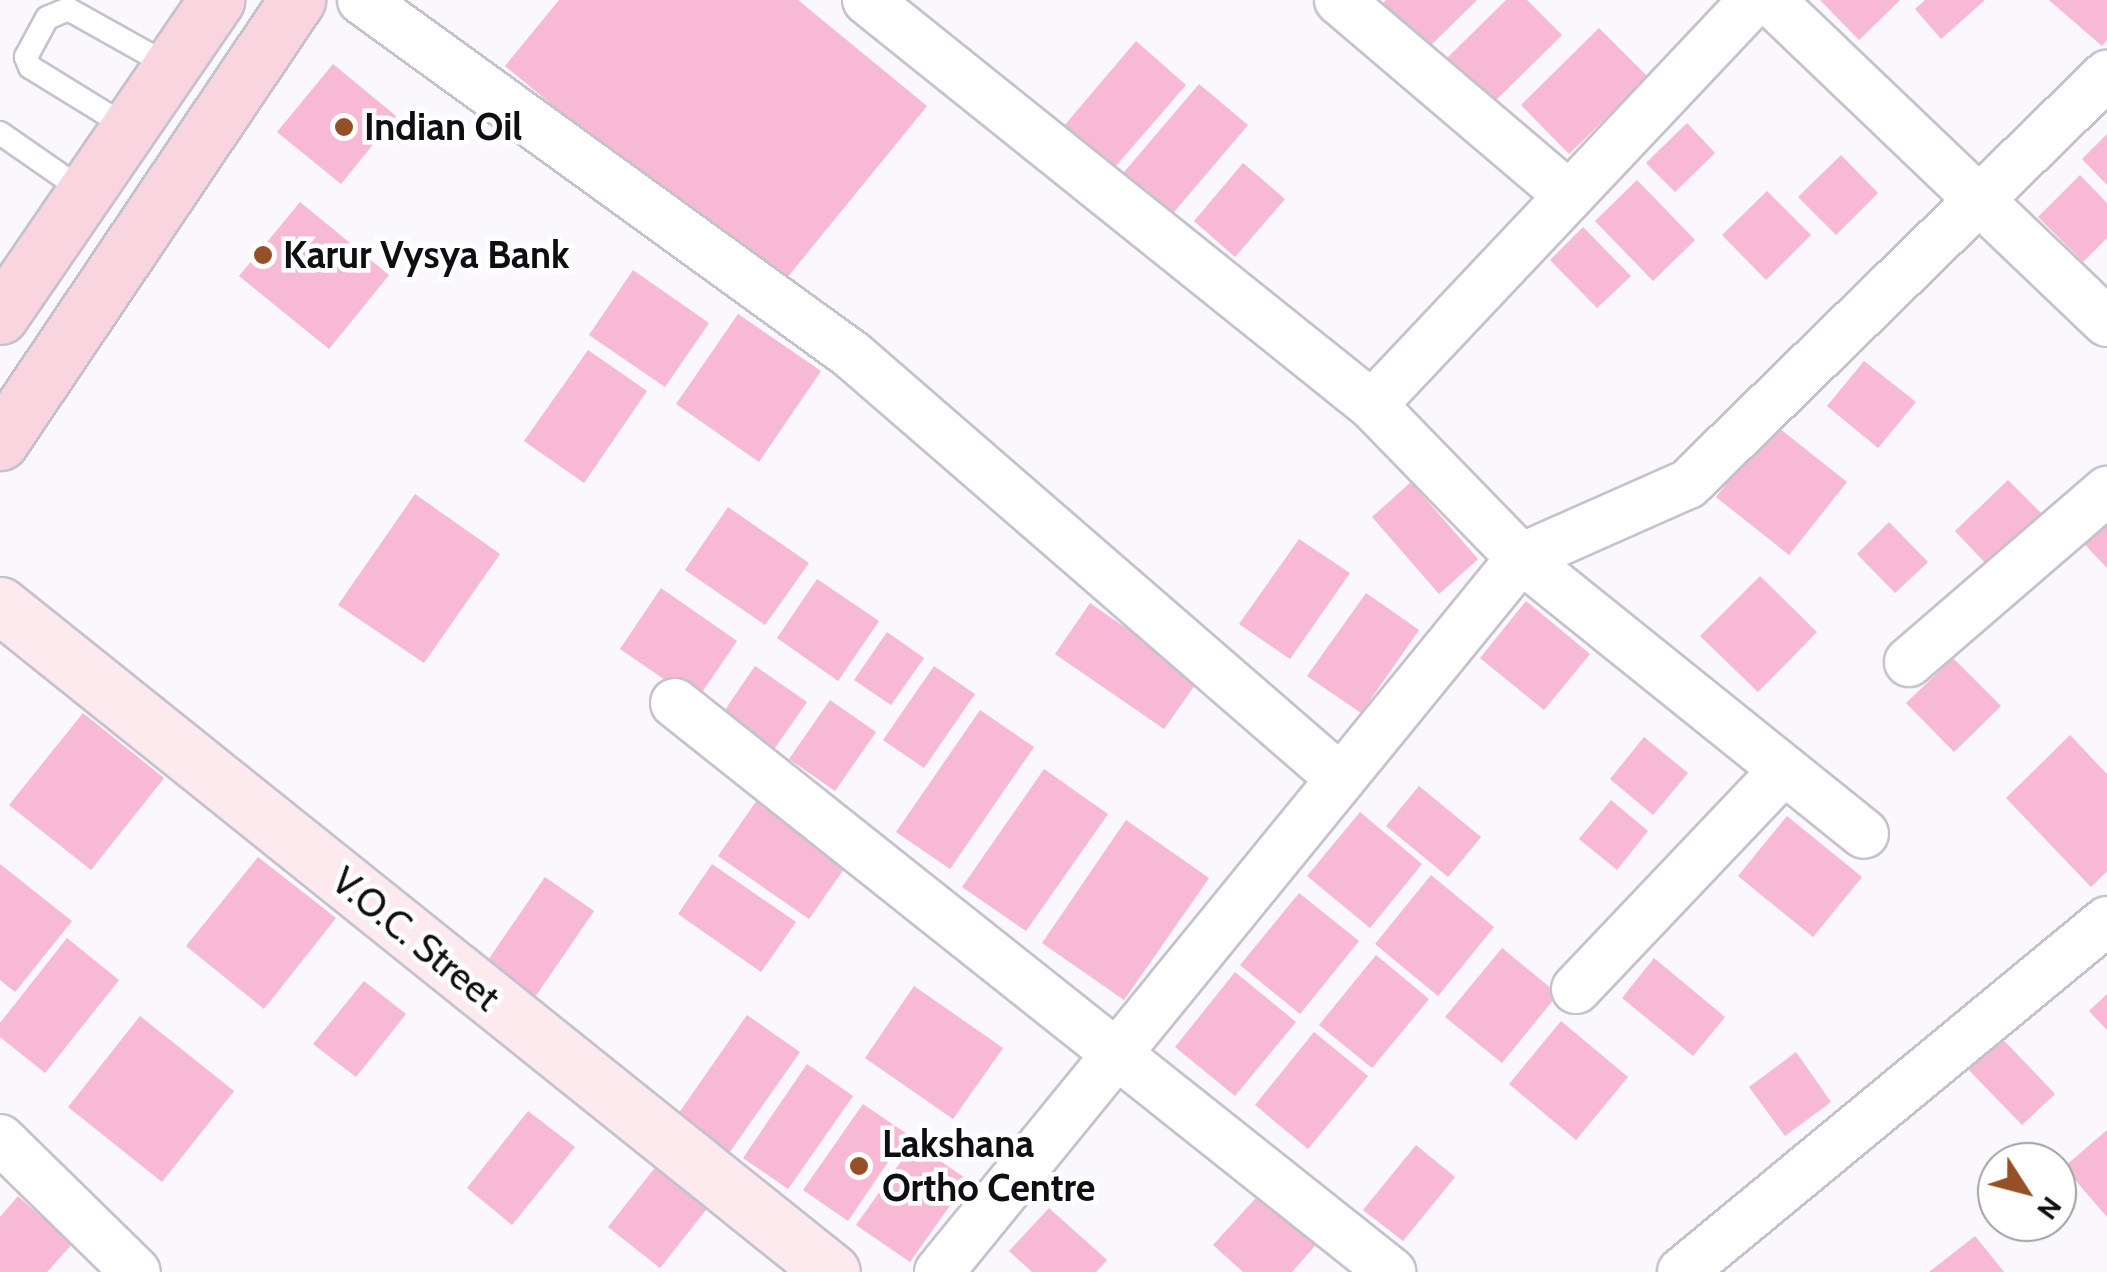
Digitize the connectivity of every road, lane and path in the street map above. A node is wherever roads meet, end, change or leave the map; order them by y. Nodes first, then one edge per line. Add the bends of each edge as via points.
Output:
1 (216, 0) edge
2 (297, 0) edge
3 (362, 0) edge
4 (867, 0) edge
5 (1339, 0) edge
6 (1754, 0) edge
7 (1770, 0) edge
8 (170, 66) junction
9 (2107, 75) edge
10 (128, 128) junction
11 (0, 132) edge
12 (84, 192) junction
13 (1569, 196) junction
14 (1978, 199) junction
15 (6, 295) edge
16 (2107, 322) edge
17 (1372, 405) junction
18 (0, 442) edge
19 (2107, 491) edge
20 (1521, 558) junction
21 (0, 605) edge
22 (1909, 662) dead end
23 (675, 703) dead end
24 (1784, 770) junction
25 (1341, 779) junction
26 (1864, 834) dead end
27 (2102, 936) edge
28 (1576, 988) dead end
29 (1117, 1054) junction
30 (6, 1157) edge
31 (136, 1272) edge
32 (832, 1272) edge
33 (938, 1272) edge
34 (1391, 1272) edge
35 (1682, 1272) edge

1 - 8 main road
2 - 18 main road
3 - 25 street via 852,355
4 - 17 street
5 - 13 street
6 - 13 street
7 - 14 street
8 - 10 main road
8 - 10 lane via 68,9 47,18 26,57 30,67
9 - 14 street
10 - 12 main road
11 - 12 lane
12 - 15 main road
13 - 17 street
14 - 16 street
14 - 20 street via 1688,484
17 - 20 street
19 - 22 street
20 - 24 street
20 - 25 street
21 - 32 street, V.O.C. Street
23 - 29 street
24 - 26 street
24 - 28 street
25 - 29 street
27 - 35 street
29 - 33 street
29 - 34 street
30 - 31 street

